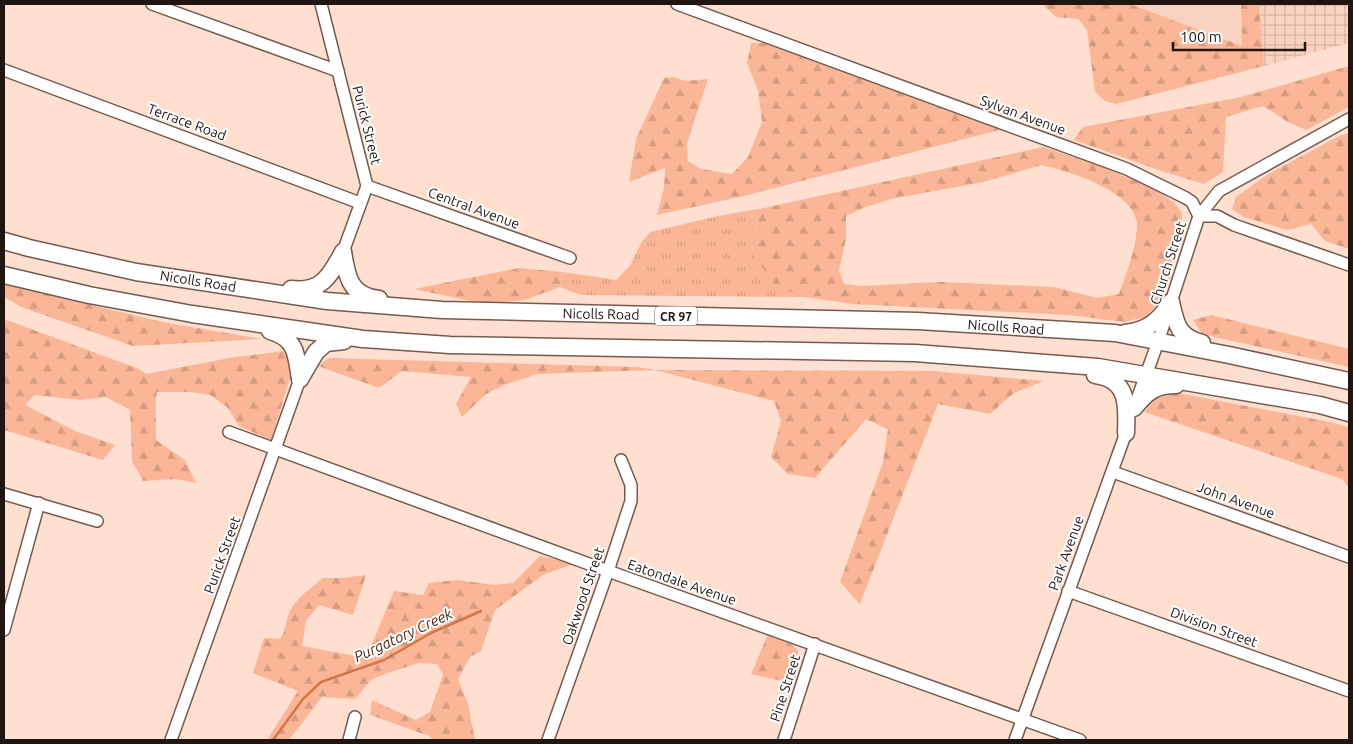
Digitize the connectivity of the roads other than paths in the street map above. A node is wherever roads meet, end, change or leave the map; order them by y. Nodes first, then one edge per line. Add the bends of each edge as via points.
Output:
1 (152, 4) edge
2 (321, 4) edge
3 (677, 4) edge
4 (4, 70) edge
5 (338, 71) junction
6 (1349, 120) edge
7 (367, 186) junction
8 (360, 203) junction
9 (1199, 216) junction
10 (4, 241) edge
11 (343, 252) junction
12 (570, 258) dead end
13 (1349, 265) edge
14 (4, 275) edge
15 (262, 291) junction
16 (1171, 302) junction
17 (420, 308) junction
18 (233, 320) junction
19 (1115, 333) junction
20 (363, 338) junction
21 (1158, 342) junction
22 (1229, 355) junction
23 (974, 357) junction
24 (1145, 376) junction
25 (300, 379) junction
26 (1349, 381) edge
27 (1219, 388) junction
28 (1134, 408) junction
29 (1349, 413) edge
30 (229, 432) dead end
31 (1126, 433) junction
32 (275, 450) junction
33 (621, 460) dead end
34 (1113, 472) junction
35 (4, 494) edge
36 (39, 504) junction
37 (97, 521) dead end
38 (1349, 557) edge
39 (608, 572) junction
40 (1068, 592) junction
41 (4, 630) edge
42 (815, 644) junction
43 (1349, 691) edge
44 (355, 717) dead end
45 (1022, 720) junction
46 (171, 740) edge
47 (349, 740) edge
48 (548, 740) edge
49 (784, 740) edge
50 (1015, 740) edge
51 (1080, 740) edge

1 - 5 street
2 - 5 street, Purick Street
3 - 9 street, Sylvan Avenue via 1118,166 1186,198 1192,202
4 - 8 street, Terrace Road
5 - 7 street, Purick Street
6 - 9 street, Church Street via 1219,191
7 - 8 street, Purick Street
7 - 12 street, Central Avenue
8 - 11 street, Purick Street
9 - 13 street via 1217,216 1234,225
9 - 16 street, Church Street
10 - 15 highway, Nicolls Road / CR 97 via 136,272
11 - 15 highway via 331,273 320,284 305,291 270,286
11 - 17 highway via 347,276 357,291 371,298 402,301
14 - 18 highway via 89,295
15 - 17 highway, Nicolls Road / CR 97 via 327,301
16 - 19 highway via 1163,316 1144,329
16 - 21 street, Church Street
16 - 22 highway via 1183,335
17 - 19 highway, Nicolls Road / CR 97 via 918,321
18 - 20 highway
18 - 25 highway via 279,333 290,341 295,349
19 - 21 highway, Nicolls Road / CR 97
20 - 23 highway via 450,345
20 - 25 highway via 326,343 316,352
21 - 22 highway, Nicolls Road / CR 97
21 - 24 street, Church Street
22 - 26 highway, Nicolls Road / CR 97
23 - 24 highway via 1098,366
23 - 31 highway via 1113,380 1125,399
24 - 27 highway
24 - 28 street, Park Avenue
25 - 32 street, Purick Street
27 - 28 highway via 1163,385 1151,390
27 - 29 highway
28 - 31 street, Park Avenue
30 - 32 street, Eatondale Avenue
31 - 34 street, Park Avenue
32 - 39 street, Eatondale Avenue
32 - 46 street, Purick Street
33 - 39 street, Oakwood Street via 630,485 631,501
34 - 38 street, John Avenue
34 - 40 street, Park Avenue
35 - 36 street
36 - 37 street
36 - 41 street
39 - 42 street, Eatondale Avenue
39 - 48 street, Oakwood Street
40 - 43 street, Division Street
40 - 45 street, Park Avenue
42 - 45 street, Eatondale Avenue
42 - 49 street, Pine Street
44 - 47 street
45 - 50 street, Park Avenue
45 - 51 street, Eatondale Avenue

